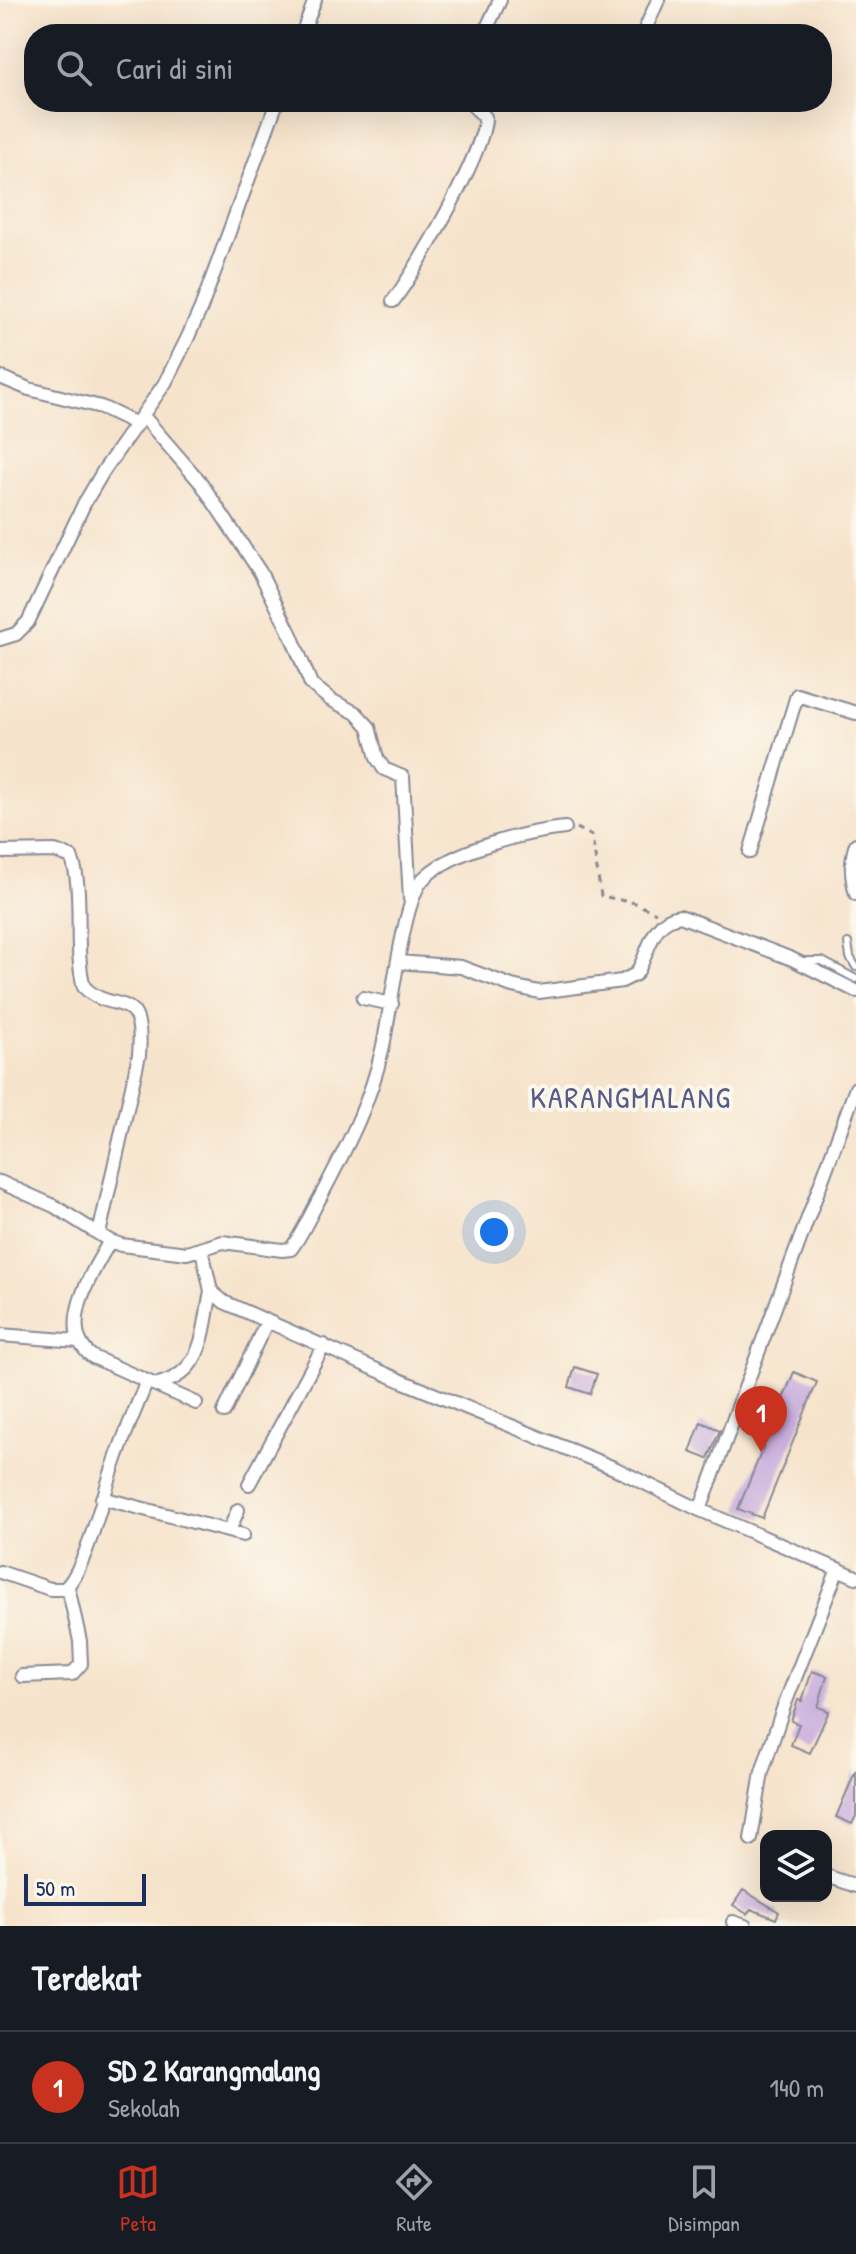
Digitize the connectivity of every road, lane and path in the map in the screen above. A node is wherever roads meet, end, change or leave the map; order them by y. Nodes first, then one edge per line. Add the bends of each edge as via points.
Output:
1 (315, 0) edge
2 (500, 0) edge
3 (658, 0) edge
4 (306, 24) edge
5 (489, 24) edge
6 (647, 24) edge
7 (273, 112) edge
8 (480, 112) edge
9 (393, 301) dead end
10 (0, 377) edge
11 (140, 420) junction
12 (0, 639) edge
13 (856, 713) edge
14 (565, 828) joint
15 (856, 844) edge
16 (0, 852) edge
17 (750, 852) dead end
18 (856, 894) edge
19 (410, 906) junction
20 (666, 920) junction
21 (848, 943) dead end
22 (399, 962) junction
23 (796, 962) junction
24 (856, 967) edge
25 (856, 979) edge
26 (856, 991) edge
27 (363, 998) dead end
28 (392, 1004) junction
29 (856, 1088) edge
30 (0, 1182) edge
31 (104, 1238) junction
32 (202, 1250) junction
33 (211, 1291) junction
34 (267, 1321) junction
35 (0, 1335) edge
36 (78, 1341) junction
37 (324, 1345) junction
38 (152, 1382) junction
39 (196, 1403) dead end
40 (224, 1412) dead end
41 (249, 1484) dead end
42 (102, 1498) junction
43 (238, 1510) dead end
44 (700, 1510) junction
45 (229, 1531) junction
46 (243, 1535) dead end
47 (838, 1569) junction
48 (0, 1572) edge
49 (856, 1577) edge
50 (68, 1587) junction
51 (22, 1676) dead end
52 (751, 1839) dead end
53 (856, 1869) edge
54 (832, 1878) edge
55 (854, 1884) edge

1 - 4 street
2 - 5 street
3 - 6 street
7 - 11 street via 201,308 165,383
8 - 9 street via 485,117 478,144 424,256
10 - 11 street
11 - 12 street via 84,504 28,622 16,634
11 - 19 street via 201,483 260,572 311,684 356,713 369,727 386,772 401,775
13 - 17 street via 797,695
14 - 19 street via 497,842 448,863 423,879
14 - 20 path via 592,836 601,896 635,903
15 - 18 street via 851,872
16 - 31 street via 55,851 71,857 84,987 126,1006 138,1020 139,1055
19 - 22 street
20 - 22 street via 636,974 622,981 532,991 461,967
20 - 23 street via 680,916
21 - 24 lane
22 - 28 street
23 - 25 lane via 822,961
23 - 26 street
27 - 28 street
28 - 32 street via 361,1119 292,1247 223,1242
29 - 44 street
30 - 31 street via 54,1206
31 - 32 street via 157,1251
31 - 36 street via 82,1300
32 - 33 street
33 - 34 street via 219,1300
33 - 38 street via 191,1366 176,1378
34 - 37 street
34 - 40 street
35 - 36 street
36 - 38 street via 93,1357
37 - 41 street
37 - 44 street
38 - 39 street
38 - 42 street
42 - 45 street
42 - 50 street
43 - 45 street
44 - 47 street
45 - 46 street
47 - 49 street
47 - 52 street via 762,1772
48 - 50 street via 50,1589
50 - 51 street via 81,1664 72,1674
53 - 55 street
54 - 55 street

